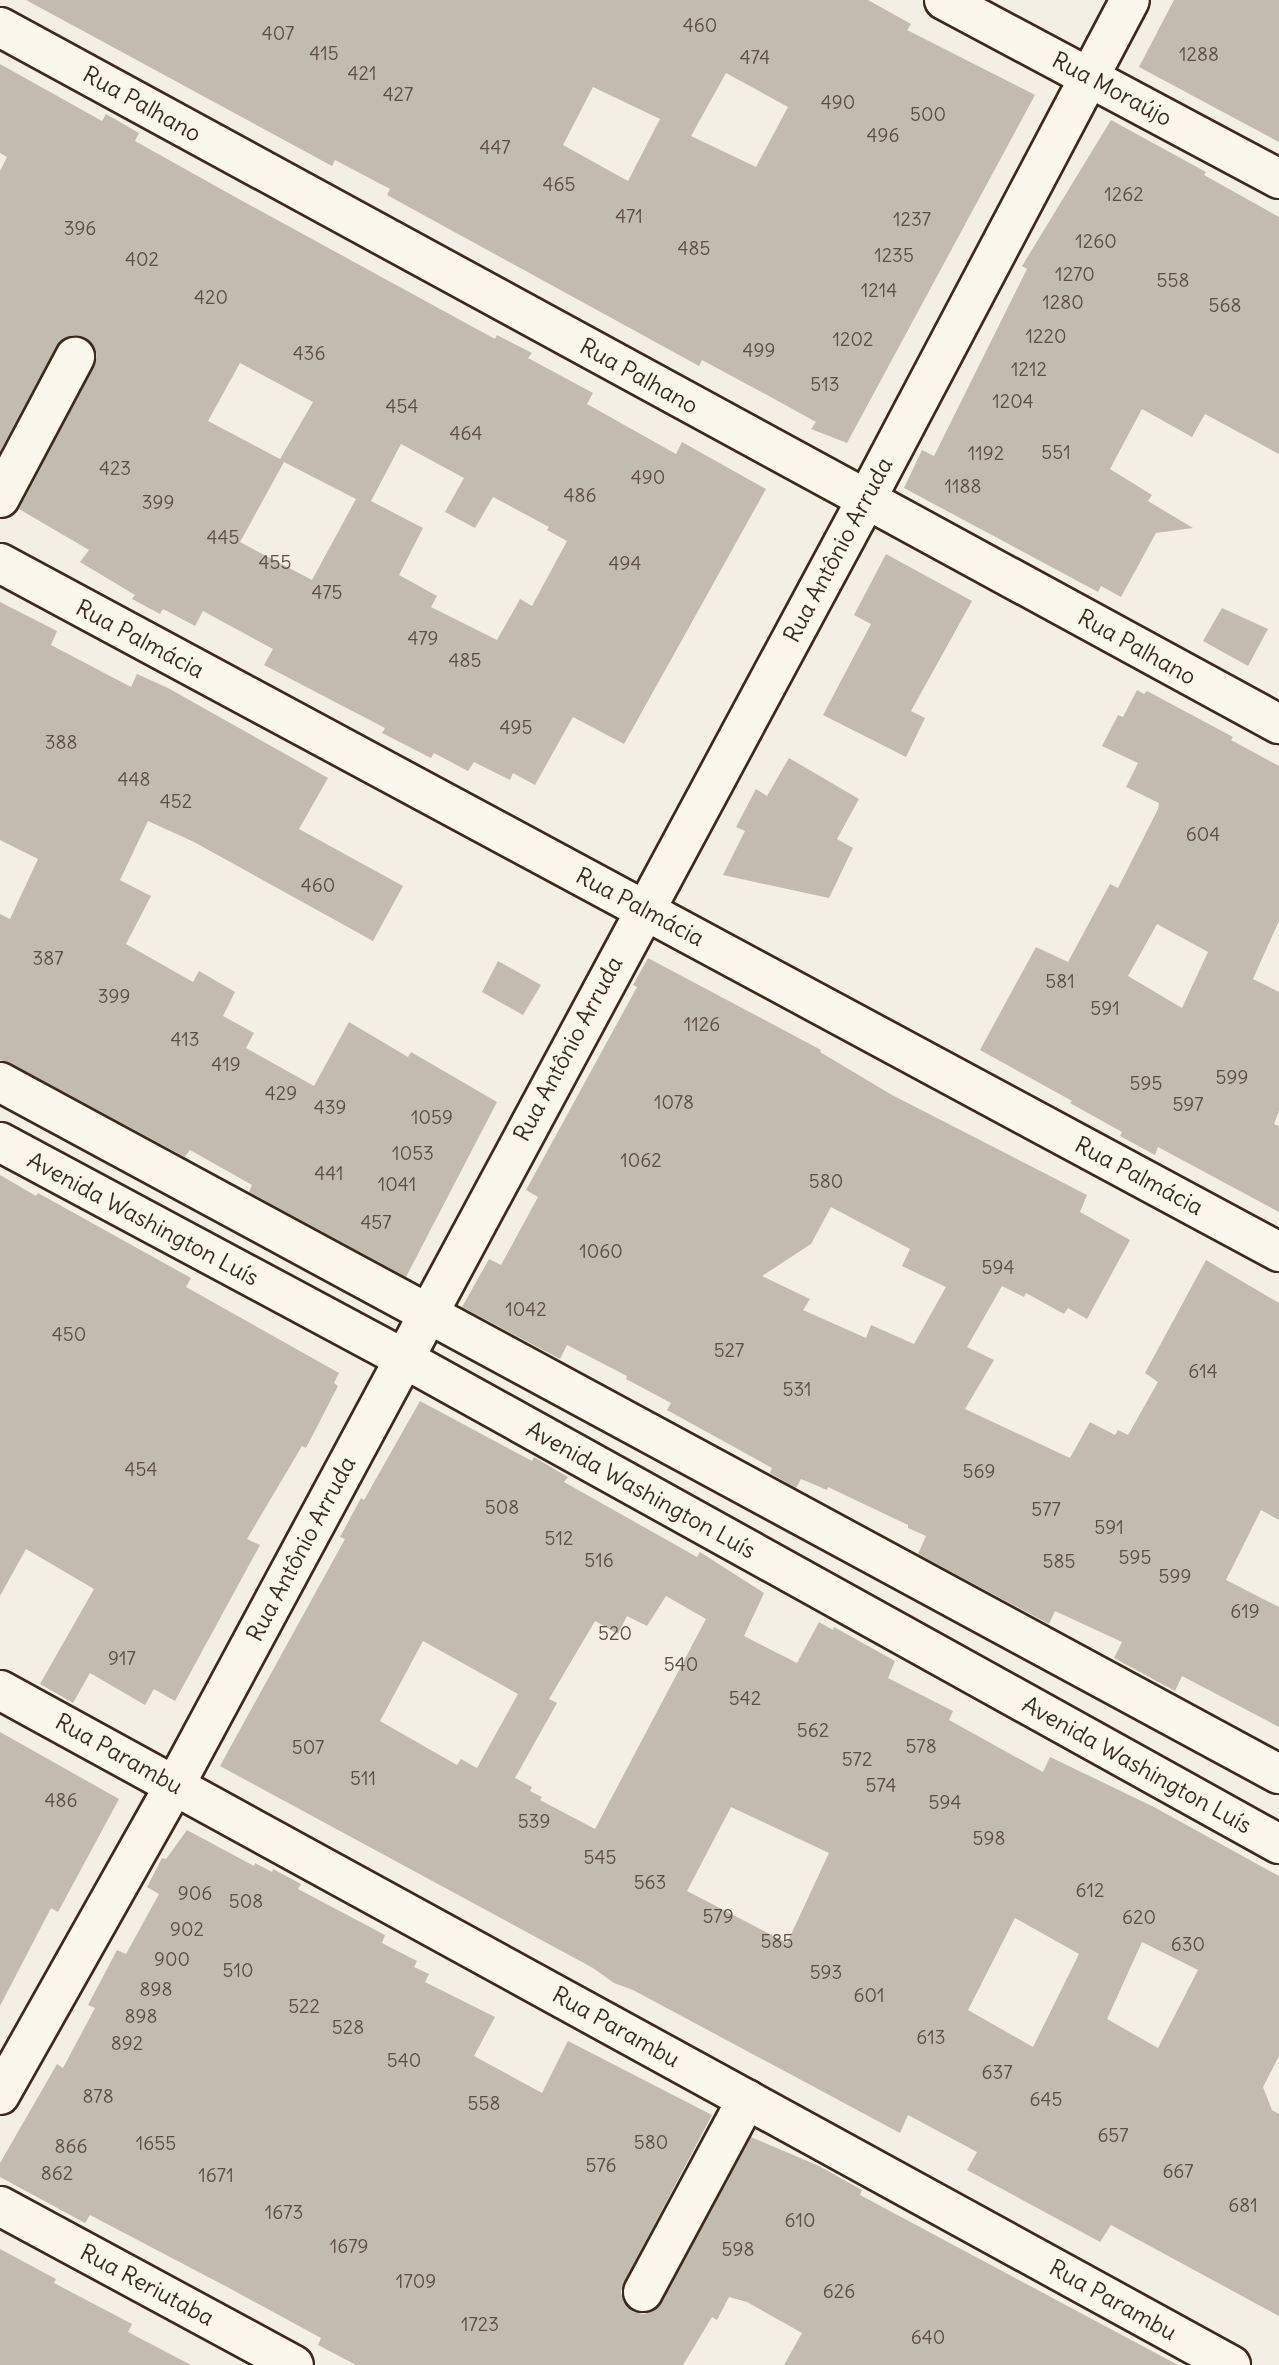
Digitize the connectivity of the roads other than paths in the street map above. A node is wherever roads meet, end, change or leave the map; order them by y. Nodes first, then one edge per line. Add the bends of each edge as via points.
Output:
1 (944, 0) edge
2 (1130, 0) edge
3 (0, 27) edge
4 (1089, 77) junction
5 (1279, 179) edge
6 (75, 357) dead end
7 (0, 498) edge
8 (866, 500) junction
9 (0, 564) edge
10 (1279, 724) edge
11 (643, 909) junction
12 (0, 1082) edge
13 (0, 1142) edge
14 (1279, 1252) edge
15 (428, 1312) junction
16 (403, 1358) junction
17 (934, 1586) junction
18 (908, 1639) junction
19 (0, 1690) edge
20 (1279, 1773) edge
21 (175, 1785) junction
22 (1279, 1844) edge
23 (0, 2095) edge
24 (747, 2099) junction
25 (0, 2206) edge
26 (643, 2292) dead end
27 (294, 2365) edge
28 (1231, 2365) edge

1 - 4 street, Rua Moraújo
2 - 4 street, Rua Antônio Arruda
3 - 8 street, Rua Palhano
4 - 5 street, Rua Moraújo
4 - 8 street, Rua Antônio Arruda
6 - 7 street
8 - 10 street, Rua Palhano
8 - 11 street, Rua Antônio Arruda
9 - 11 street, Rua Palmácia
11 - 14 street, Rua Palmácia
11 - 15 street, Rua Antônio Arruda
12 - 15 street
13 - 16 street, Avenida Washington Luís
15 - 16 street, Rua Antônio Arruda
15 - 17 street
16 - 18 street, Avenida Washington Luís
16 - 21 street, Rua Antônio Arruda
17 - 18 street
17 - 20 street
18 - 22 street, Avenida Washington Luís
19 - 21 street, Rua Parambu
21 - 23 street, Rua Antônio Arruda
21 - 24 street, Rua Parambu
24 - 26 street
24 - 28 street, Rua Parambu
25 - 27 street, Rua Reriutaba

